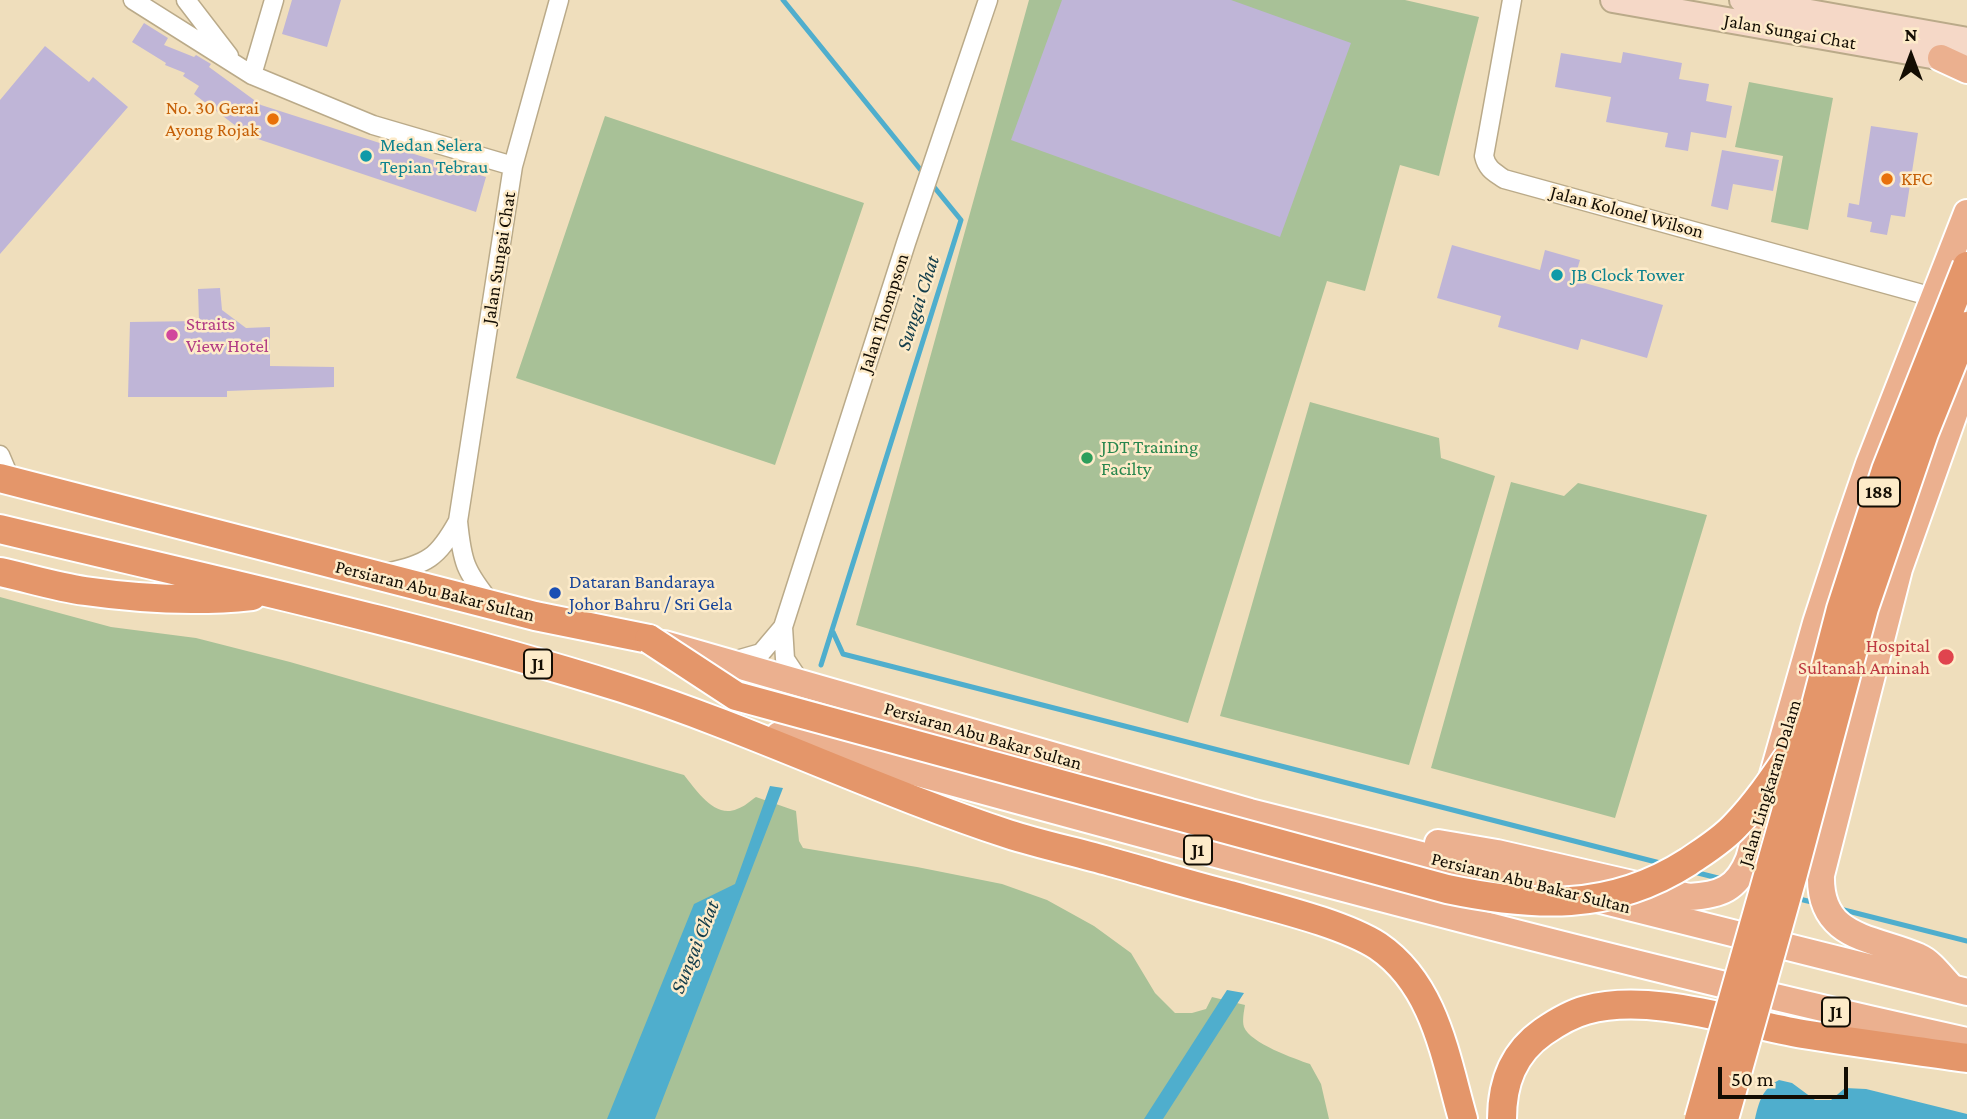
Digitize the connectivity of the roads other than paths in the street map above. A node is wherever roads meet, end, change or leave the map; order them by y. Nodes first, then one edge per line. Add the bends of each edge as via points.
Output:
1 (133, 0) edge
2 (186, 0) edge
3 (274, 0) edge
4 (559, 0) edge
5 (988, 0) edge
6 (1513, 0) edge
7 (1613, 0) edge
8 (1742, 0) edge
9 (1967, 40) edge
10 (1954, 60) edge
11 (235, 65) junction
12 (1967, 70) edge
13 (252, 75) junction
14 (513, 166) junction
15 (1967, 212) edge
16 (1967, 266) edge
17 (1933, 297) junction
18 (1967, 326) edge
19 (1967, 377) edge
20 (0, 455) edge
21 (6, 479) edge
22 (458, 521) junction
23 (1848, 527) junction
24 (0, 529) edge
25 (1899, 569) junction
26 (0, 572) edge
27 (376, 576) junction
28 (272, 594) junction
29 (493, 605) junction
30 (783, 627) junction
31 (649, 639) junction
32 (726, 662) junction
33 (802, 684) junction
34 (692, 712) junction
35 (1821, 727) junction
36 (1250, 812) junction
37 (1960, 990) edge
38 (1967, 1041) edge
39 (1967, 1058) edge
40 (1463, 1119) edge
41 (1502, 1119) edge
42 (1699, 1119) edge
43 (1724, 1119) edge

1 - 11 street
2 - 11 street
3 - 13 street
4 - 14 street, Jalan Sungai Chat
5 - 30 street, Jalan Thompson
6 - 17 street, Jalan Kolonel Wilson via 1484,156 1491,171 1504,179
7 - 10 main road, Jalan Sungai Chat
8 - 9 main road, Jalan Sungai Chat
10 - 12 main road
11 - 13 street
13 - 14 street via 373,125
14 - 22 street, Jalan Sungai Chat
15 - 17 main road, Jalan Lingkaran Dalam
16 - 35 highway, Jalan Lingkaran Dalam / 188, bridge via 1886,470 1841,609
17 - 23 main road, Jalan Lingkaran Dalam
18 - 35 highway, 188, bridge via 1924,433
19 - 25 main road
20 - 21 street
21 - 27 highway, Persiaran Abu Bakar Sultan
22 - 27 street, Jalan Sungai Chat via 437,554 416,566
22 - 29 street, Jalan Sungai Chat via 463,563
23 - 25 main road via 1848,547 1863,569
23 - 36 main road, Jalan Lingkaran Dalam via 1743,873 1722,892 1689,897 1497,853
24 - 28 highway, J1
25 - 37 main road via 1821,875 1825,904 1844,928 1862,939 1922,958
26 - 28 highway via 82,591 159,599 208,601
27 - 29 highway, Persiaran Abu Bakar Sultan
28 - 34 highway, J1 via 447,637
29 - 31 highway, Persiaran Abu Bakar Sultan
30 - 32 street, Jalan Thompson via 761,653
30 - 33 street, Jalan Thompson via 785,659
31 - 32 main road, Persiaran Abu Bakar Sultan
31 - 35 highway, bridge via 736,695 1447,889 1509,900 1585,900 1626,892 1668,875 1732,829
32 - 33 main road, Persiaran Abu Bakar Sultan
33 - 36 main road, Persiaran Abu Bakar Sultan
34 - 38 main road, J1 via 1706,982
34 - 40 highway via 1011,835 1267,905 1375,944 1417,984 1431,1012
35 - 42 highway, bridge
35 - 43 highway, bridge
36 - 37 main road, Persiaran Abu Bakar Sultan
39 - 41 highway via 1658,1007 1587,1010 1559,1021 1518,1055 1507,1077

